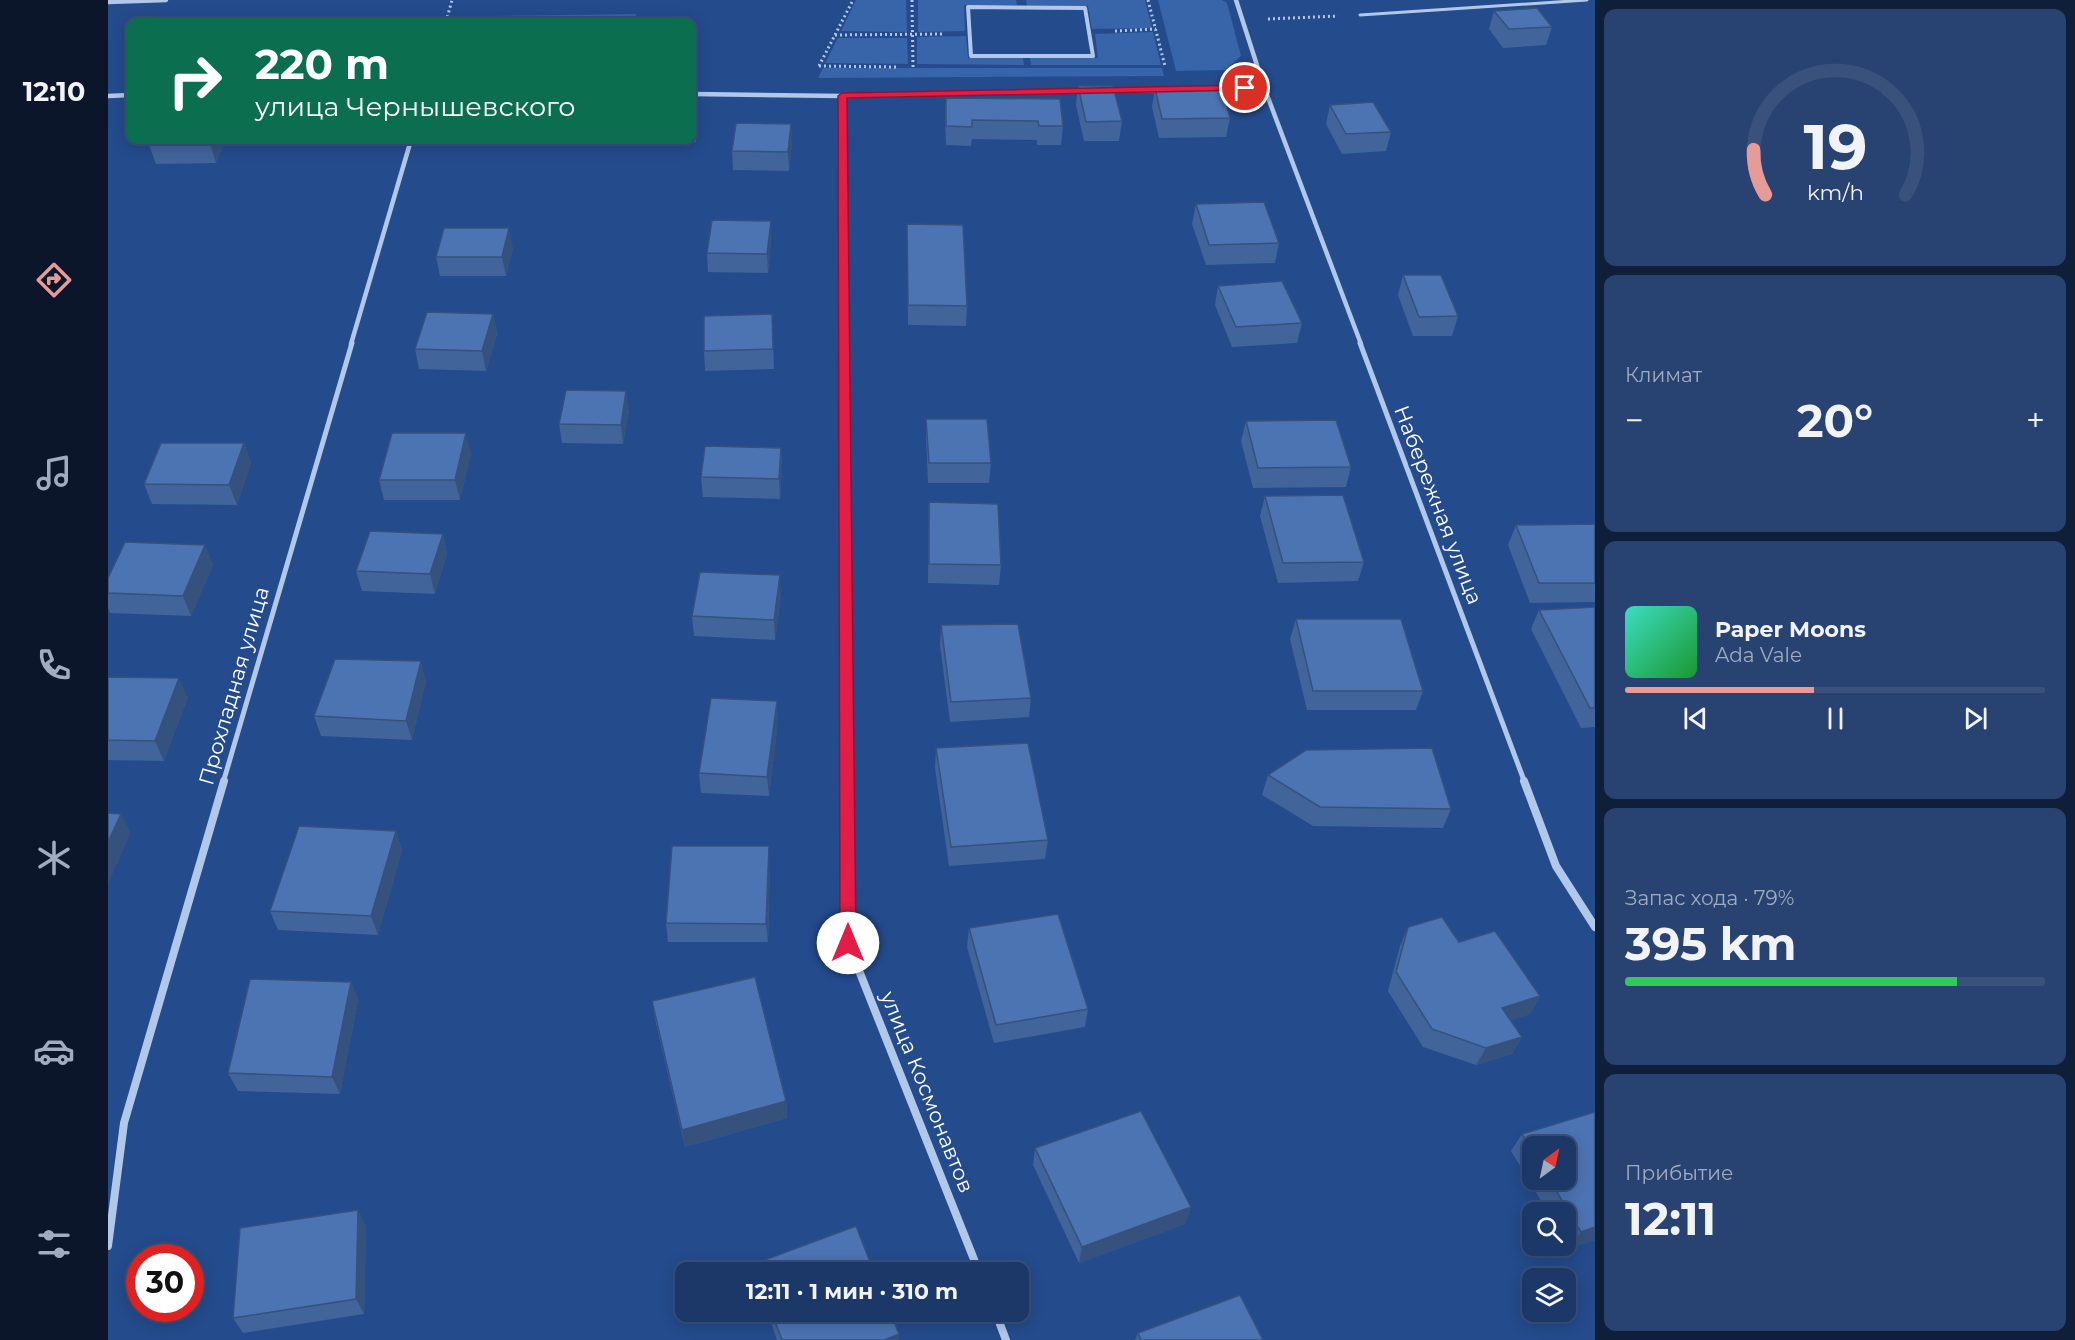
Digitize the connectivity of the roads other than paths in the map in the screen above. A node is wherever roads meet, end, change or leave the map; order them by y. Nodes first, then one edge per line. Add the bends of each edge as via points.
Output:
1 (166, 0) edge
2 (1236, 0) edge
3 (1587, 0) edge
4 (108, 2) edge
5 (1360, 15) road end
6 (970, 34) joint
7 (1264, 87) junction
8 (1210, 89) edge
9 (1166, 90) edge
10 (696, 94) edge
11 (126, 95) edge
12 (108, 96) edge
13 (842, 96) junction
14 (410, 144) edge
15 (1595, 927) edge
16 (108, 1246) edge
17 (975, 1262) edge
18 (999, 1322) edge
19 (1006, 1340) edge

1 - 4 street
2 - 7 street, Набережная улица
3 - 5 lane
6 - 6 street via 968,7 1084,8 1093,56 971,56
7 - 8 street
7 - 15 street, Набережная улица via 1556,866
9 - 13 street
10 - 13 street
11 - 12 street
13 - 17 street, улица Космонавтов via 848,943
14 - 16 street, Прохладная улица via 124,1123
18 - 19 street

